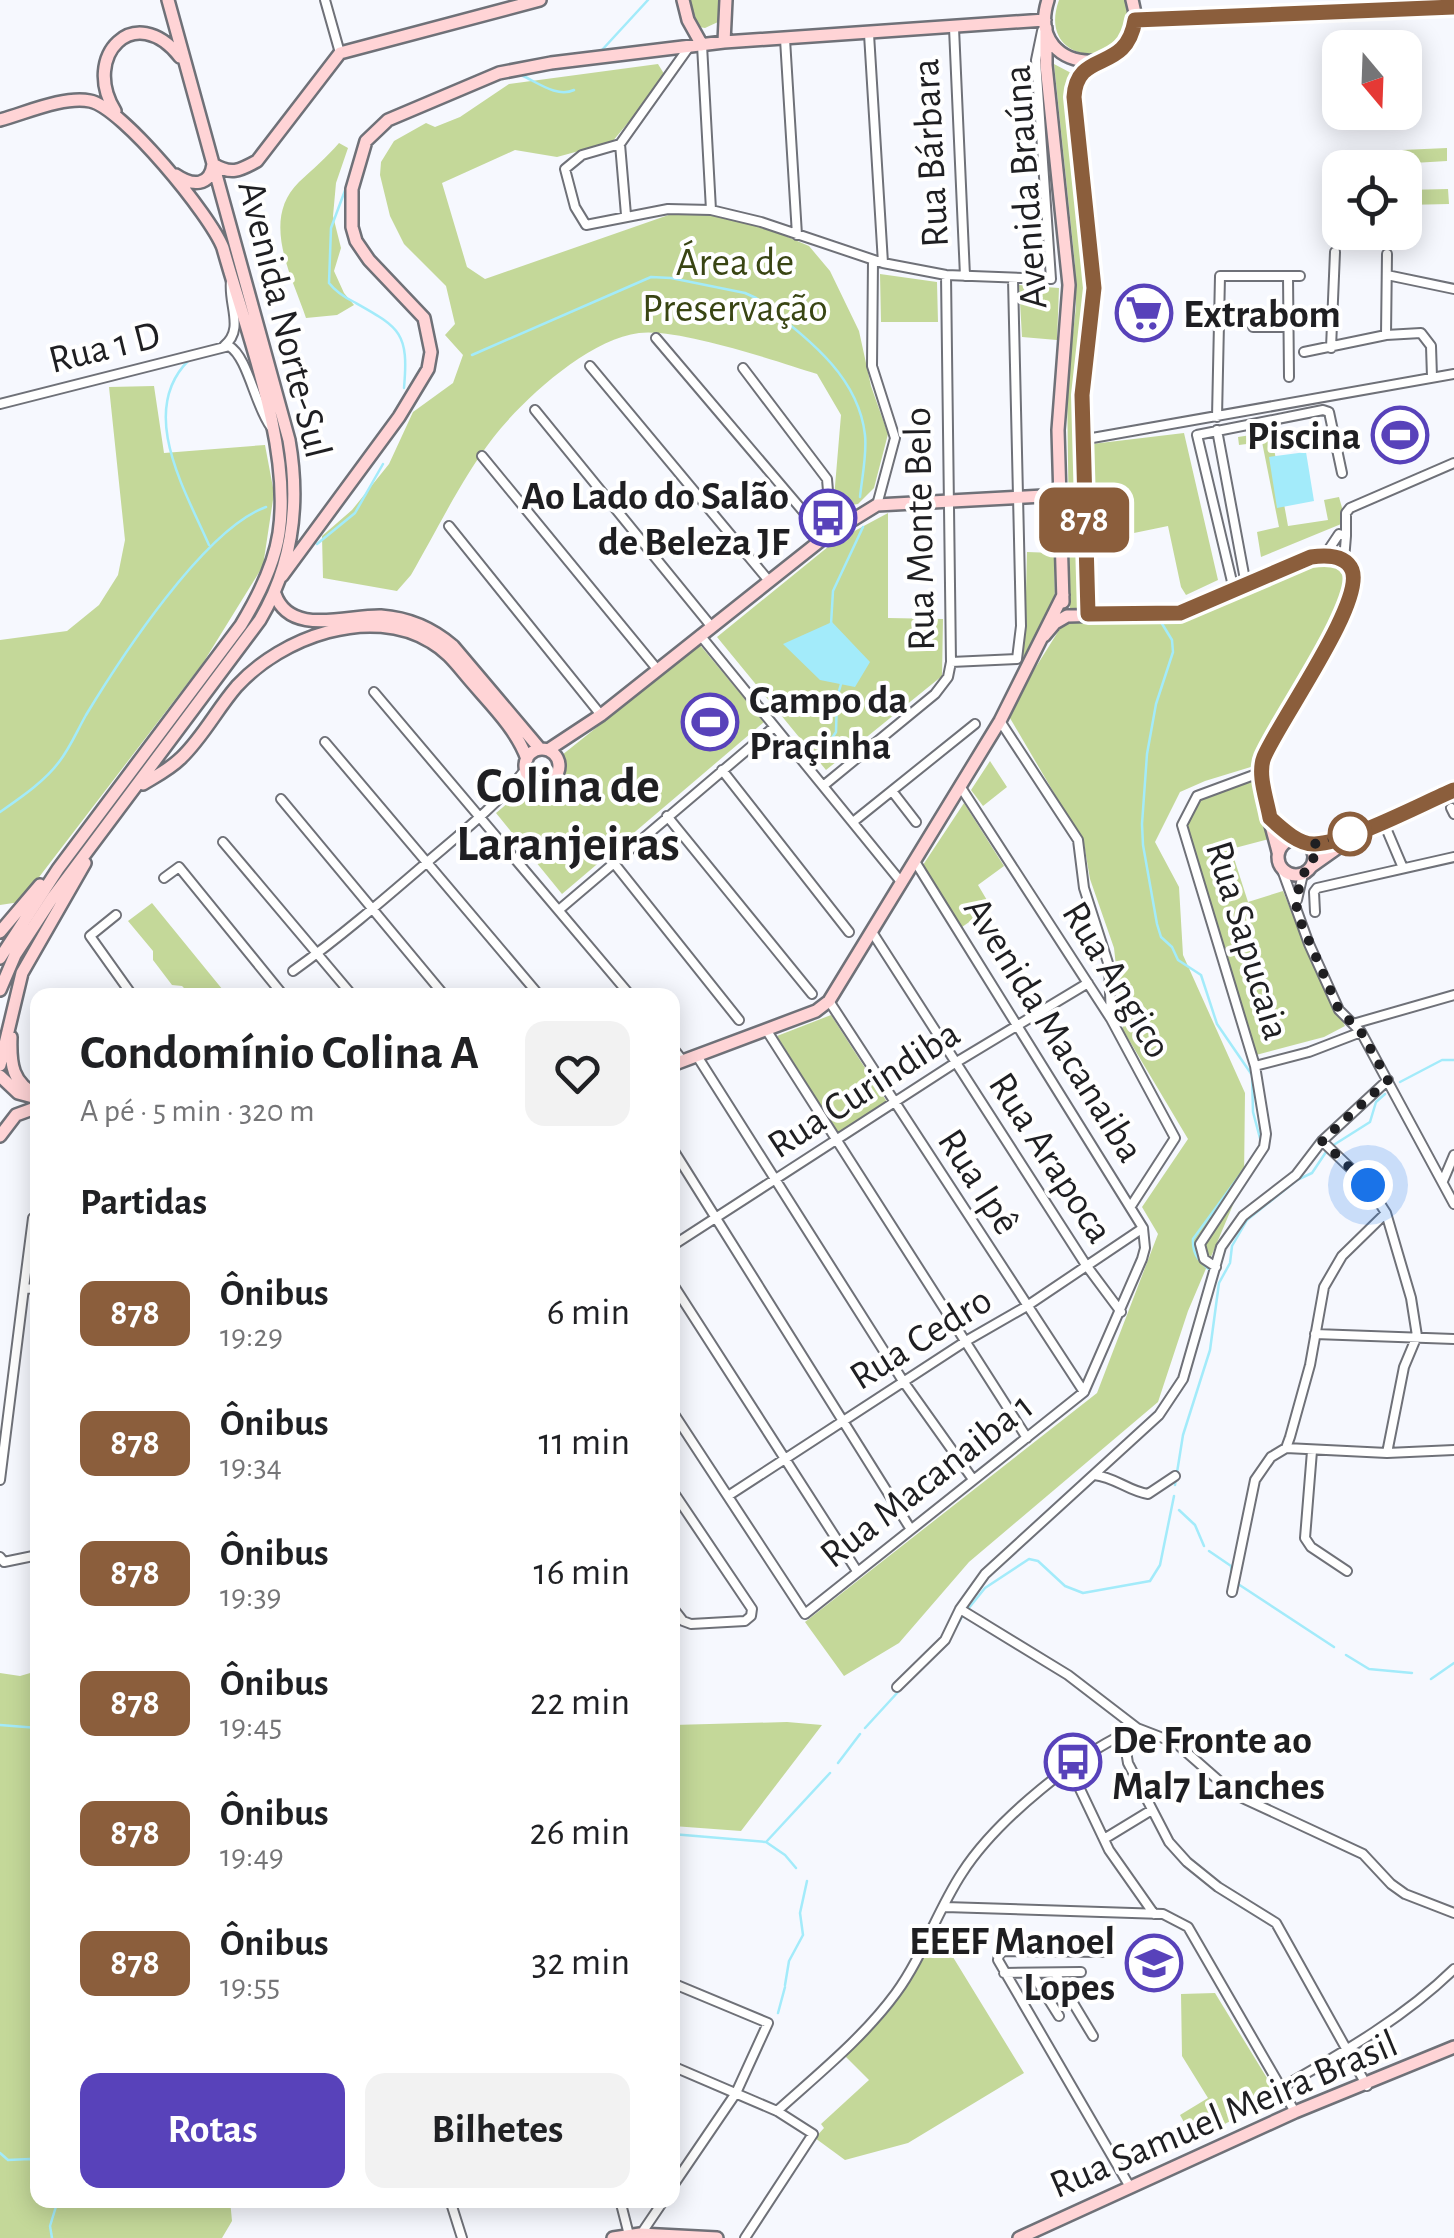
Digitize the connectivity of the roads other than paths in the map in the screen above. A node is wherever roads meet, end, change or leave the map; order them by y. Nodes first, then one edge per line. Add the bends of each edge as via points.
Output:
1 (168, 0) edge
2 (325, 0) edge
3 (540, 0) edge
4 (683, 0) edge
5 (726, 0) edge
6 (1132, 0) edge
7 (1454, 7) edge
8 (1271, 8) edge
9 (1045, 13) edge
10 (1135, 20) junction
11 (954, 28) junction
12 (868, 34) junction
13 (785, 39) junction
14 (724, 42) junction
15 (696, 46) junction
16 (340, 53) junction
17 (1104, 60) junction
18 (186, 64) junction
19 (116, 114) junction
20 (0, 120) edge
21 (620, 144) junction
22 (214, 164) junction
23 (165, 167) junction
24 (711, 210) junction
25 (626, 215) junction
26 (797, 235) junction
27 (1335, 252) dead end
28 (1387, 254) dead end
29 (873, 260) junction
30 (883, 263) junction
31 (946, 275) junction
32 (1388, 275) junction
33 (965, 276) junction
34 (1288, 276) junction
35 (1300, 276) dead end
36 (1013, 279) junction
37 (232, 280) junction
38 (1454, 288) edge
39 (1253, 327) dead end
40 (1288, 327) junction
41 (1386, 335) junction
42 (656, 338) dead end
43 (224, 346) junction
44 (1331, 348) junction
45 (1304, 352) dead end
46 (590, 366) dead end
47 (743, 368) dead end
48 (1454, 374) edge
49 (1288, 376) dead end
50 (1432, 377) junction
51 (0, 404) edge
52 (535, 410) dead end
53 (1217, 416) junction
54 (272, 430) junction
55 (1217, 430) junction
56 (1082, 440) junction
57 (482, 456) dead end
58 (1454, 463) edge
59 (1342, 473) dead end
60 (1062, 494) junction
61 (1018, 497) junction
62 (948, 500) junction
63 (876, 505) junction
64 (812, 522) junction
65 (449, 526) dead end
66 (1342, 535) junction
67 (825, 537) junction
68 (1325, 554) junction
69 (1344, 560) junction
70 (282, 576) junction
71 (769, 581) junction
72 (1240, 588) junction
73 (275, 594) junction
74 (1063, 595) junction
75 (1088, 614) junction
76 (1067, 616) junction
77 (706, 631) junction
78 (1044, 636) junction
79 (951, 662) junction
80 (657, 669) junction
81 (374, 692) dead end
82 (601, 714) junction
83 (1000, 721) junction
84 (976, 724) dead end
85 (774, 727) junction
86 (324, 742) dead end
87 (548, 752) junction
88 (528, 769) junction
89 (722, 770) junction
90 (1262, 772) junction
91 (823, 786) junction
92 (960, 786) junction
93 (135, 789) junction
94 (1454, 790) edge
95 (892, 791) junction
96 (281, 798) dead end
97 (480, 816) junction
98 (667, 816) junction
99 (1270, 818) junction
100 (1384, 821) junction
101 (853, 822) junction
102 (916, 822) dead end
103 (1365, 829) junction
104 (1294, 838) junction
105 (223, 842) dead end
106 (94, 844) junction
107 (1311, 845) junction
108 (1278, 852) junction
109 (1454, 857) edge
110 (426, 862) junction
111 (613, 862) junction
112 (916, 863) junction
113 (1281, 868) junction
114 (1403, 868) junction
115 (58, 869) junction
116 (1308, 870) junction
117 (164, 878) dead end
118 (902, 883) junction
119 (1296, 904) junction
120 (372, 909) junction
121 (560, 909) junction
122 (1315, 912) dead end
123 (116, 915) dead end
124 (0, 932) edge
125 (849, 932) dead end
126 (872, 932) junction
127 (318, 953) junction
128 (0, 958) edge
129 (294, 971) dead end
130 (1088, 983) junction
131 (127, 988) edge
132 (277, 988) edge
133 (346, 988) edge
134 (438, 988) edge
135 (533, 988) edge
136 (624, 988) edge
137 (0, 990) edge
138 (812, 994) dead end
139 (1454, 994) edge
140 (14, 999) junction
141 (829, 1001) junction
142 (1111, 1019) junction
143 (0, 1020) edge
144 (739, 1020) dead end
145 (1353, 1024) junction
146 (1017, 1026) junction
147 (766, 1031) junction
148 (1361, 1032) junction
149 (0, 1044) edge
150 (697, 1056) junction
151 (680, 1062) edge
152 (955, 1063) junction
153 (0, 1064) edge
154 (1255, 1066) junction
155 (0, 1076) edge
156 (1388, 1080) junction
157 (30, 1091) edge
158 (30, 1096) edge
159 (893, 1104) junction
160 (30, 1110) edge
161 (0, 1136) edge
162 (836, 1140) junction
163 (1322, 1141) junction
164 (1454, 1155) edge
165 (680, 1161) edge
166 (774, 1180) junction
167 (1443, 1181) junction
168 (1454, 1204) edge
169 (1131, 1206) junction
170 (1386, 1213) junction
171 (716, 1218) junction
172 (1142, 1228) junction
173 (30, 1241) edge
174 (680, 1241) edge
175 (1086, 1265) junction
176 (1216, 1267) junction
177 (24, 1288) junction
178 (30, 1289) edge
179 (680, 1296) edge
180 (1027, 1306) junction
181 (1121, 1312) junction
182 (1314, 1334) junction
183 (1417, 1336) junction
184 (1454, 1339) edge
185 (966, 1340) junction
186 (903, 1381) junction
187 (1084, 1392) junction
188 (843, 1420) junction
189 (680, 1423) edge
190 (1027, 1438) junction
191 (1286, 1448) junction
192 (1454, 1450) edge
193 (1312, 1452) junction
194 (1386, 1453) junction
195 (784, 1458) junction
196 (1094, 1475) junction
197 (1175, 1476) dead end
198 (972, 1478) junction
199 (0, 1480) edge
200 (728, 1496) junction
201 (680, 1502) edge
202 (910, 1528) junction
203 (30, 1557) edge
204 (0, 1558) edge
205 (1347, 1570) dead end
206 (857, 1572) junction
207 (1232, 1592) dead end
208 (960, 1609) junction
209 (680, 1616) edge
210 (897, 1687) dead end
211 (1136, 1728) junction
212 (1122, 1734) junction
213 (1070, 1768) junction
214 (1150, 1810) junction
215 (1104, 1839) junction
216 (944, 1907) junction
217 (1154, 1914) junction
218 (1454, 1914) edge
219 (1102, 1952) dead end
220 (1454, 1969) edge
221 (1055, 1972) junction
222 (1081, 1972) dead end
223 (1004, 1973) junction
224 (1032, 1973) junction
225 (680, 1986) edge
226 (1058, 2016) dead end
227 (1092, 2036) dead end
228 (1454, 2047) edge
229 (1347, 2050) junction
230 (680, 2069) edge
231 (1366, 2086) junction
232 (1281, 2088) junction
233 (736, 2093) junction
234 (777, 2112) junction
235 (1295, 2112) junction
236 (680, 2175) edge
237 (1130, 2188) junction
238 (453, 2208) edge
239 (623, 2208) edge
240 (657, 2208) edge
241 (635, 2235) junction
242 (462, 2238) edge
243 (613, 2238) edge
244 (718, 2238) edge
245 (745, 2238) edge
246 (1018, 2238) edge

1 - 18 street, Avenida Norte-Sul
2 - 16 street
3 - 16 street
4 - 15 street
5 - 14 street
6 - 10 street
7 - 8 street
8 - 10 street
9 - 11 street
9 - 17 street via 1055,47 1066,56
9 - 36 street via 1036,60 1052,278
9 - 60 street, Avenida Braúna via 1070,284 1059,388
10 - 17 street via 1126,45
11 - 12 street
11 - 33 street, Rua Bárbara
12 - 13 street
12 - 30 street
13 - 14 street
13 - 26 street
14 - 15 street
15 - 21 street
15 - 24 street
15 - 70 street via 498,72 388,120 366,141 352,189 352,227 369,260 424,318 428,368 400,417
16 - 22 street via 257,162 239,172
17 - 56 street, Avenida Braúna via 1074,81 1094,288
18 - 19 street via 156,34 121,40 106,56 102,77
18 - 22 street, Avenida Norte-Sul
19 - 20 street via 84,100
19 - 23 street, Avenida Norte-Sul
21 - 25 street
21 - 25 street via 582,155 565,169 582,222 594,226
22 - 23 street via 210,176 196,184
22 - 70 street, Avenida Norte-Sul via 292,459 293,524
23 - 37 street, Avenida Norte-Sul via 216,231
24 - 25 street
24 - 26 street
26 - 29 street
27 - 44 street
28 - 32 street
29 - 30 street
29 - 63 street via 872,366 894,438
30 - 31 street
31 - 33 street
31 - 62 street, Rua Monte Belo
32 - 38 street
32 - 41 street
33 - 36 street
34 - 35 street
34 - 40 street
34 - 53 street via 1220,276
36 - 61 street
37 - 43 street, Rua 1 D via 236,326
37 - 54 street, Avenida Norte-Sul
39 - 40 street
40 - 49 street
41 - 44 street
41 - 50 street via 1427,338
42 - 64 street
43 - 51 street, Rua 1 D
43 - 54 street, Rua 1 D via 240,354
44 - 45 street
46 - 71 street
47 - 64 street via 827,480
48 - 50 street
50 - 53 street
52 - 77 street
53 - 56 street
54 - 115 street, Avenida Norte-Sul via 281,510 264,584 230,642
55 - 59 street via 1329,412
55 - 72 street
55 - 72 street via 1196,438
56 - 75 street, Avenida Braúna
57 - 80 street
58 - 66 street via 1350,508
60 - 61 street
60 - 74 street, Avenida Braúna
61 - 62 street
61 - 79 street via 1017,659
62 - 63 street
62 - 79 street, Rua Monte Belo
63 - 67 street
64 - 67 street
65 - 82 street
66 - 68 street
66 - 69 street
67 - 71 street
68 - 69 street
68 - 72 street
69 - 90 street via 1353,588 1337,630 1262,761
70 - 73 street, Avenida Norte-Sul
71 - 77 street
72 - 75 street via 1180,613
73 - 87 street via 284,610 309,621 384,616 437,632
73 - 93 street, Avenida Norte-Sul
74 - 76 street
74 - 78 street, Avenida Braúna
75 - 76 street
76 - 78 street, Avenida Braúna
77 - 80 street
77 - 85 street
78 - 83 street, Avenida Braúna
79 - 91 street, Rua Monte Belo via 943,686
80 - 82 street
81 - 97 street
82 - 87 street
83 - 92 street, Avenida Braúna
83 - 142 street via 1078,840 1084,888 1109,966
84 - 95 street
85 - 89 street
85 - 91 street
86 - 110 street
87 - 88 street
87 - 88 street via 559,767 554,778 543,782
88 - 93 street via 517,739 446,652 417,634 384,626 294,644 270,658 237,686 185,754
88 - 97 street
89 - 98 street
89 - 125 street
90 - 99 street
90 - 154 street, Rua Sapucaia via 1196,796 1182,825
91 - 101 street
92 - 112 street, Avenida Braúna
92 - 130 street, Rua Angico
93 - 106 street, Avenida Norte-Sul
94 - 100 street
95 - 101 street
95 - 102 street
96 - 120 street
97 - 110 street
97 - 121 street
98 - 111 street
98 - 138 street
99 - 104 street
99 - 108 street
100 - 103 street
100 - 114 street
101 - 118 street
103 - 107 street
103 - 116 street
104 - 107 street
104 - 108 street
105 - 127 street
106 - 137 street, Avenida Norte-Sul via 27,937
106 - 140 street via 28,960
107 - 116 street
108 - 113 street
109 - 114 street
110 - 120 street
110 - 135 street
111 - 121 street
111 - 144 street
112 - 118 street, Avenida Braúna
112 - 146 street, Avenida Macanaiba
113 - 116 street via 1293,875
113 - 119 street
114 - 122 street via 1318,888
115 - 124 street
115 - 128 street, Avenida Norte-Sul
116 - 119 street
117 - 132 street via 179,867
118 - 126 street, Avenida Braúna
119 - 145 street via 1339,1010
120 - 127 street
120 - 134 street
121 - 136 street
123 - 131 street via 90,936
126 - 141 street, Avenida Braúna
126 - 152 street, Rua Arapoca
127 - 129 street
127 - 133 street
130 - 142 street, Rua Angico
130 - 146 street, Rua Curindiba
139 - 145 street
140 - 153 street
140 - 157 street via 13,1071
141 - 147 street
141 - 159 street, Rua Ipê
142 - 169 street, Rua Angico via 1175,1138
143 - 149 street
145 - 148 street
146 - 152 street, Rua Curindiba
146 - 169 street, Avenida Macanaiba
147 - 150 street
147 - 162 street
148 - 154 street, Rua Sapucaia
148 - 156 street
150 - 151 street
150 - 166 street
152 - 159 street, Rua Curindiba
152 - 175 street, Rua Arapoca
154 - 176 street via 1264,1148 1200,1244 1204,1259
155 - 158 street via 18,1094
156 - 163 street
156 - 167 street
159 - 162 street, Rua Curindiba
159 - 180 street, Rua Ipê
160 - 161 street via 16,1115
162 - 166 street, Rua Curindiba
162 - 185 street
163 - 170 street via 1361,1177
163 - 176 street via 1296,1175 1231,1229
164 - 167 street
165 - 171 street
166 - 171 street, Rua Curindiba
166 - 186 street
167 - 168 street
169 - 172 street, Avenida Macanaiba
170 - 182 street via 1331,1272
170 - 183 street
171 - 174 street, Rua Curindiba
171 - 188 street
172 - 175 street, Rua Cedro
172 - 181 street via 1145,1248
173 - 177 street
175 - 180 street, Rua Cedro
175 - 181 street, Rua Arapoca
176 - 196 street via 1183,1379 1148,1428
177 - 178 street
177 - 199 street
179 - 195 street
180 - 185 street, Rua Cedro
180 - 187 street, Rua Ipê
181 - 187 street
182 - 183 street
182 - 191 street
183 - 184 street
183 - 194 street
185 - 186 street, Rua Cedro
185 - 190 street
186 - 188 street, Rua Cedro
186 - 198 street
187 - 190 street, Rua Macanaiba 1
188 - 195 street, Rua Cedro
188 - 202 street
189 - 200 street
190 - 198 street, Rua Macanaiba 1
191 - 193 street
191 - 207 street via 1255,1480
192 - 194 street
193 - 194 street
193 - 205 street via 1305,1538
195 - 200 street, Rua Cedro
195 - 206 street
196 - 197 street via 1148,1494
196 - 208 street via 985,1574
198 - 202 street, Rua Macanaiba 1
200 - 206 street, Rua Macanaiba 1 via 804,1614
201 - 209 street via 752,1609 745,1621 691,1624
202 - 206 street, Rua Macanaiba 1
203 - 204 street
208 - 210 street via 944,1640
208 - 211 street
211 - 212 street
211 - 218 street via 1176,1743 1234,1794 1363,1854 1405,1894
212 - 213 street
212 - 214 street
213 - 215 street
213 - 216 street via 993,1836 961,1873
214 - 215 street
214 - 229 street via 1187,1862 1276,1923
215 - 217 street
216 - 217 street
216 - 234 street via 896,1993
217 - 232 street via 1188,1926
219 - 223 street via 1004,1951 998,1960
220 - 229 street
221 - 222 street
221 - 224 street
221 - 227 street
223 - 224 street
223 - 237 street
224 - 226 street
225 - 233 street via 768,2023
228 - 231 street, Rua Samuel Meira Brasil
229 - 231 street
229 - 232 street
230 - 233 street
231 - 235 street, Rua Samuel Meira Brasil
232 - 235 street
233 - 234 street
233 - 236 street
234 - 245 street via 813,2134
235 - 237 street, Rua Samuel Meira Brasil
237 - 246 street, Rua Samuel Meira Brasil
238 - 242 street
239 - 241 street
240 - 241 street
241 - 243 street
241 - 244 street

